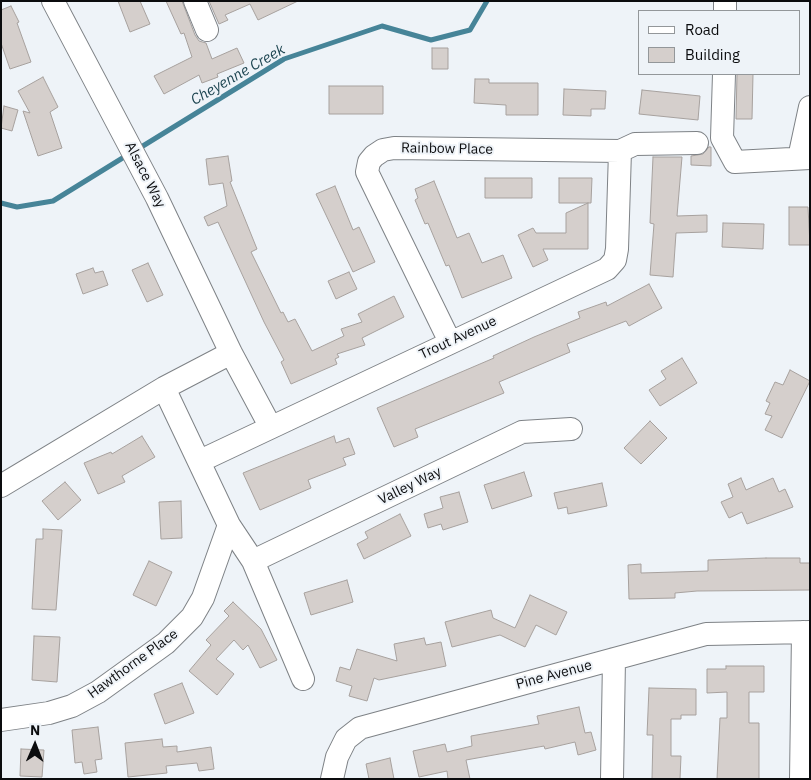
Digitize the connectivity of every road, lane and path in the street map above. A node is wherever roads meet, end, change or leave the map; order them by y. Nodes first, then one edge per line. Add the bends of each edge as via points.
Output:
1 (53, 1) edge
2 (195, 1) edge
3 (207, 30) dead end
4 (724, 75) edge
5 (810, 107) edge
6 (697, 143) dead end
7 (620, 151) junction
8 (805, 158) edge
9 (450, 342) junction
10 (231, 353) junction
11 (164, 388) junction
12 (270, 426) junction
13 (571, 429) dead end
14 (200, 461) junction
15 (1, 486) edge
16 (229, 525) junction
17 (252, 561) junction
18 (807, 632) edge
19 (614, 659) junction
20 (303, 679) dead end
21 (1, 720) edge
22 (332, 779) edge
23 (612, 779) edge
24 (801, 779) edge

1 - 10 street, Alsace Way via 157,198
2 - 3 street
4 - 8 street via 722,138 734,162
5 - 8 street
6 - 7 street, Rainbow Place via 635,144
7 - 9 street, Trout Avenue via 615,260 606,269
7 - 9 street, Rainbow Place via 394,148 374,156 367,172
9 - 12 street, Trout Avenue
10 - 11 street
10 - 12 street, Alsace Way
11 - 14 street
11 - 15 street
12 - 14 street, Trout Avenue
13 - 17 street, Valley Way via 522,432
14 - 16 street
16 - 17 street
16 - 21 street, Hawthorne Place via 203,598 192,617 166,643 98,692 72,706
17 - 20 street
18 - 19 street, Pine Avenue via 706,634
18 - 24 street
19 - 22 street, Pine Avenue via 360,728 346,738
19 - 23 street

